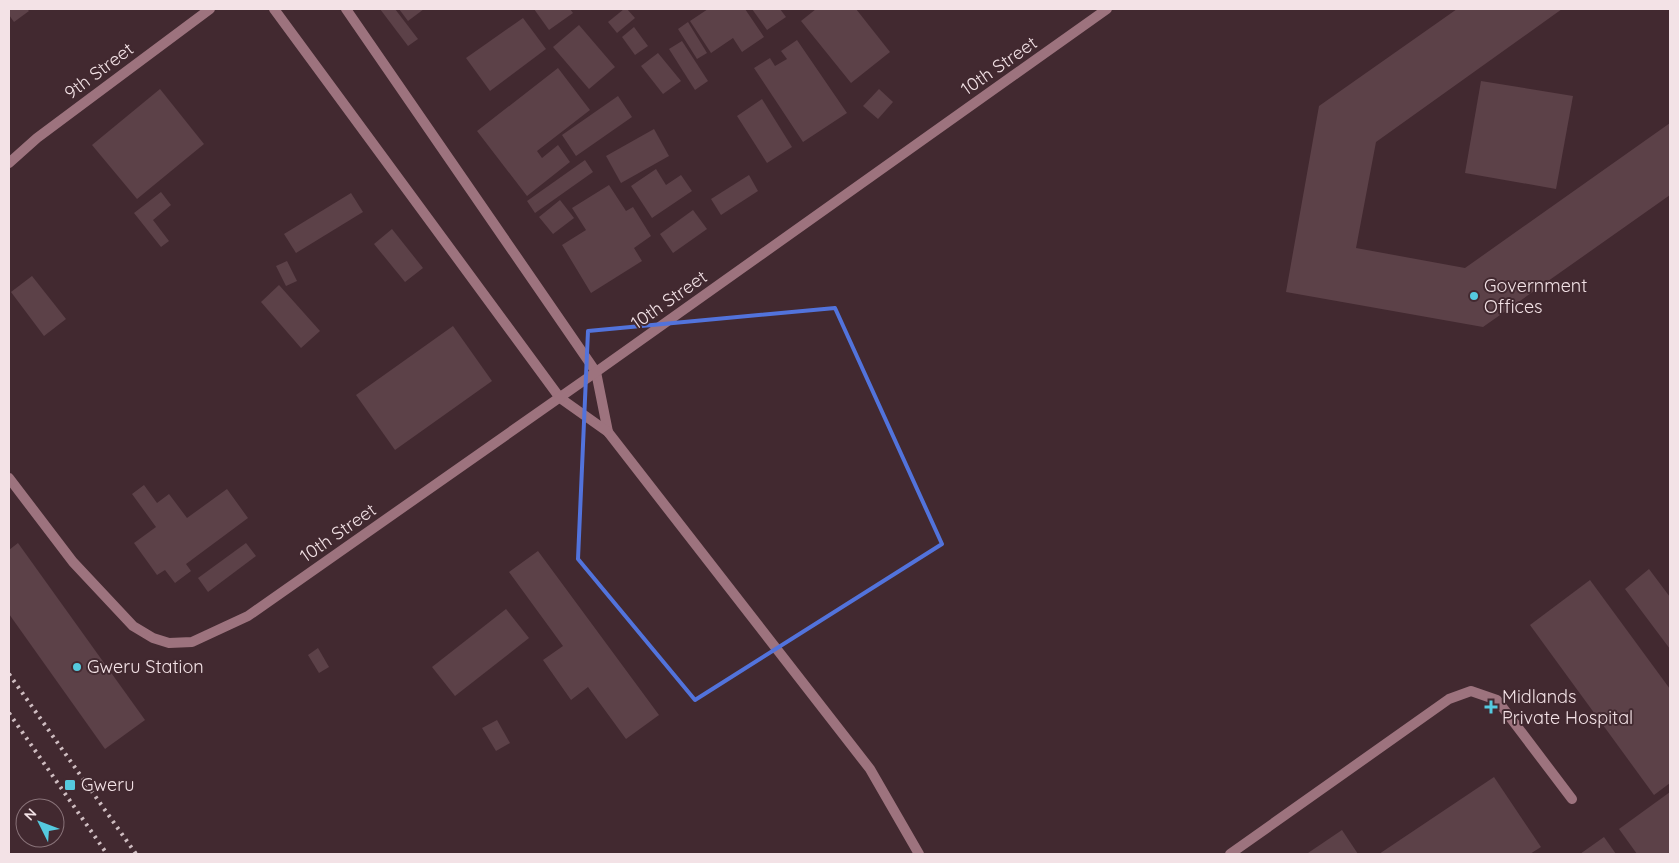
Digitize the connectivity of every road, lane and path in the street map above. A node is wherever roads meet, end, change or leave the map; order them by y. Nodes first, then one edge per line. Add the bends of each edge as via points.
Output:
1 (210, 9) edge
2 (274, 9) edge
3 (346, 9) edge
4 (1107, 9) edge
5 (9, 163) edge
6 (596, 372) junction
7 (560, 398) junction
8 (608, 432) junction
9 (9, 478) edge
10 (1572, 799) dead end
11 (919, 854) edge
12 (1230, 854) edge

1 - 5 street, 9th Street via 37,138
2 - 7 street
3 - 6 street
4 - 6 street, 10th Street
6 - 7 street, 10th Street
6 - 8 street
7 - 8 street
7 - 9 street, 10th Street via 248,616 192,642 169,644 133,626 73,562
8 - 11 street via 870,768
10 - 12 street via 1497,700 1471,691 1449,698

